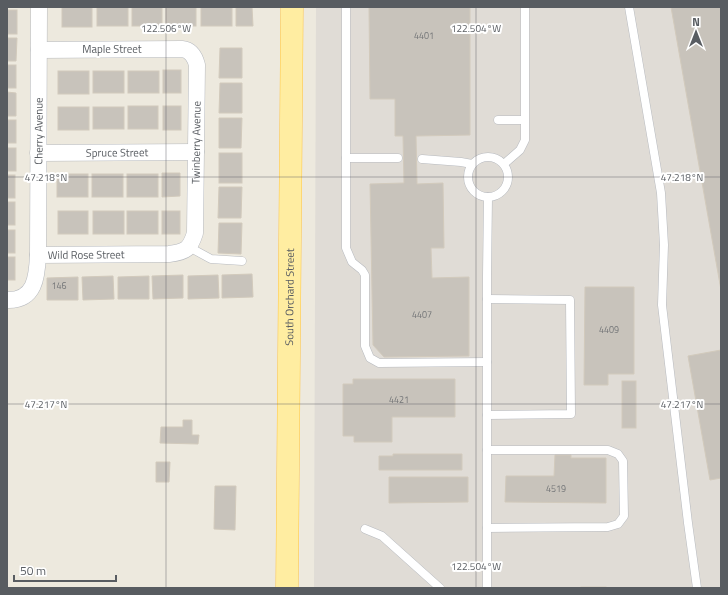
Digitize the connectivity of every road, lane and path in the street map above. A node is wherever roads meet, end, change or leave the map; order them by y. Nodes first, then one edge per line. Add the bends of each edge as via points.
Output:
1 (39, 7) edge
2 (292, 7) edge
3 (346, 7) edge
4 (525, 7) edge
5 (629, 7) edge
6 (186, 49) joint
7 (39, 50) junction
8 (498, 120) dead end
9 (524, 120) junction
10 (196, 152) junction
11 (38, 154) junction
12 (346, 158) junction
13 (398, 158) dead end
14 (422, 159) dead end
15 (472, 164) junction
16 (504, 164) junction
17 (488, 197) junction
18 (191, 244) junction
19 (38, 255) junction
20 (242, 261) dead end
21 (487, 299) junction
22 (7, 300) edge
23 (487, 362) junction
24 (487, 415) junction
25 (487, 450) junction
26 (487, 528) junction
27 (365, 529) dead end
28 (287, 588) edge
29 (440, 588) edge
30 (487, 588) edge
31 (697, 588) edge

1 - 7 street, Cherry Avenue
2 - 28 main road, South Orchard Street
3 - 12 lane
4 - 9 lane
5 - 31 lane via 661,194 664,245 662,305
6 - 7 street, Maple Street
6 - 10 street, Twinberry Avenue via 197,65
7 - 11 street, Cherry Avenue
8 - 9 lane
9 - 16 lane via 524,140 520,150
10 - 11 street, Spruce Street
10 - 18 street, Twinberry Avenue via 196,225
11 - 19 street, Cherry Avenue
12 - 13 lane
12 - 23 lane via 346,248 352,262 364,275 365,346 370,358 379,363
14 - 15 lane
15 - 16 lane via 488,156
15 - 17 lane via 468,176 472,188 476,193
16 - 17 lane via 508,174 507,185 499,194
17 - 21 lane
18 - 19 street, Wild Rose Street via 185,251 169,254
18 - 20 lane via 211,258
19 - 22 street, Wild Rose Street via 36,275 30,292 16,300
21 - 23 lane
21 - 24 lane via 570,300 571,414
23 - 24 lane
24 - 25 lane
25 - 26 lane
25 - 26 lane via 608,450 618,454 623,461 624,516 618,524 608,527
26 - 30 lane
27 - 29 lane via 382,536

